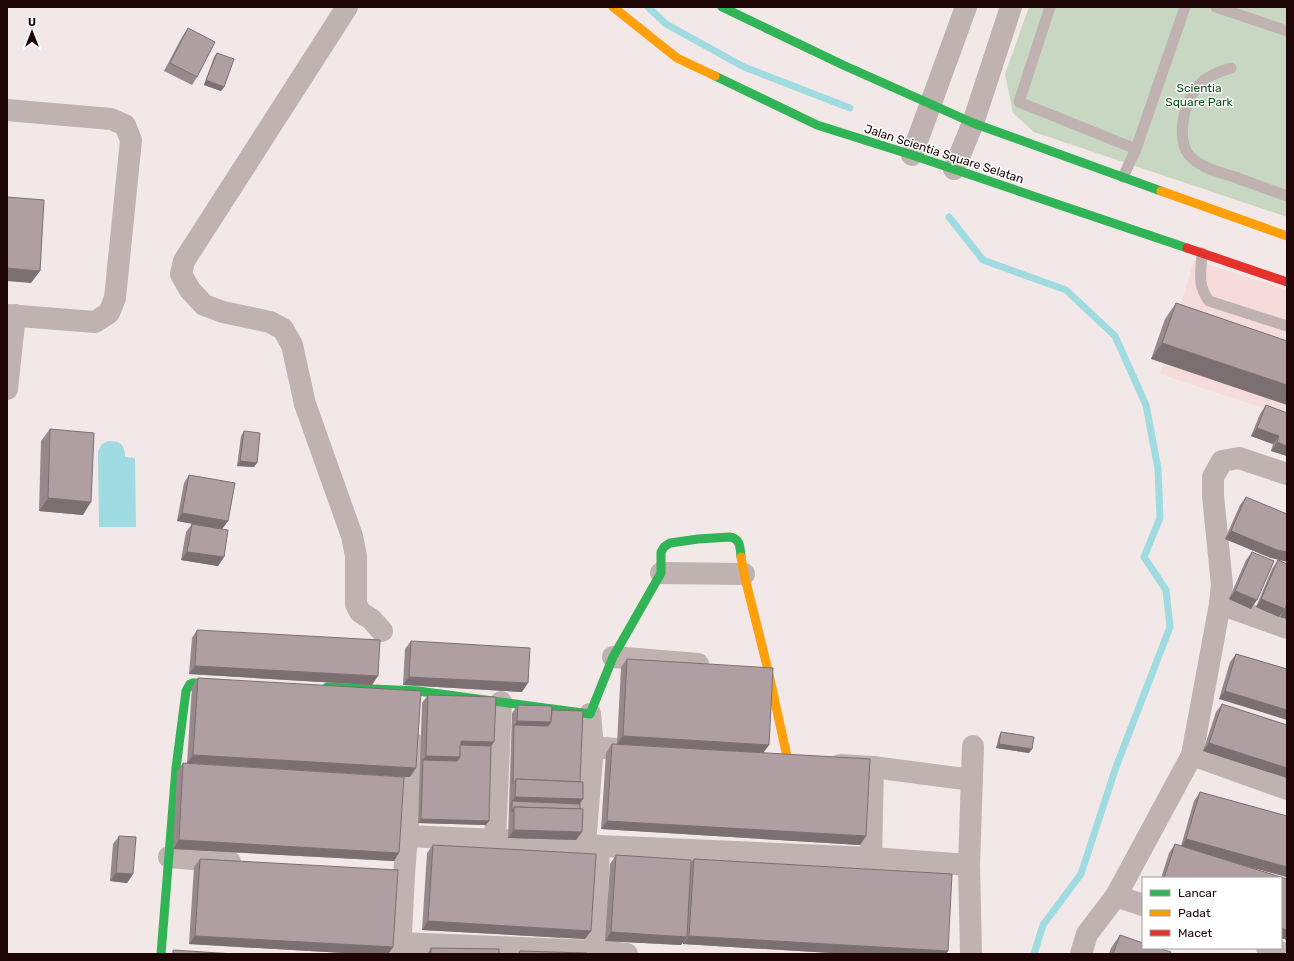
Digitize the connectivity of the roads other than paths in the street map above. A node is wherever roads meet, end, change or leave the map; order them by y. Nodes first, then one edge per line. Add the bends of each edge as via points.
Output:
1 (347, 7) edge
2 (613, 7) edge
3 (722, 7) edge
4 (966, 7) edge
5 (1011, 7) edge
6 (1050, 7) edge
7 (1185, 7) edge
8 (1216, 7) edge
9 (1287, 31) edge
10 (1231, 68) dead end
11 (931, 105) junction
12 (7, 110) edge
13 (973, 123) junction
14 (1136, 149) junction
15 (912, 154) junction
16 (954, 169) junction
17 (1123, 177) junction
18 (1287, 196) edge
19 (1287, 236) edge
20 (1202, 253) junction
21 (1287, 282) edge
22 (11, 315) edge
23 (1287, 326) edge
24 (7, 389) edge
25 (1287, 474) edge
26 (661, 573) junction
27 (744, 574) junction
28 (1220, 604) junction
29 (1287, 628) edge
30 (382, 631) dead end
31 (613, 657) junction
32 (714, 665) edge
33 (745, 668) edge
34 (768, 670) junction
35 (232, 684) edge
36 (316, 686) edge
37 (418, 691) junction
38 (501, 702) junction
39 (590, 714) junction
40 (973, 746) dead end
41 (593, 748) junction
42 (655, 752) edge
43 (1192, 756) junction
44 (764, 759) edge
45 (788, 761) junction
46 (873, 768) junction
47 (972, 780) junction
48 (388, 781) edge
49 (411, 782) junction
50 (1287, 789) edge
51 (407, 836) junction
52 (495, 840) junction
53 (592, 845) junction
54 (169, 857) junction
55 (871, 858) junction
56 (248, 863) edge
57 (969, 865) junction
58 (1116, 896) junction
59 (1142, 905) edge
60 (400, 948) edge
61 (1270, 949) edge
62 (500, 950) edge
63 (596, 952) edge
64 (161, 953) edge
65 (183, 954) edge
66 (627, 954) edge
67 (971, 954) edge
68 (1081, 954) edge
69 (1285, 954) edge

1 - 30 street via 184,261 181,274 190,290 204,305 223,312 270,322 283,329 292,345 305,404 352,536 356,556 356,604 360,612
2 - 15 street, Jalan Scientia Square Selatan via 678,58 816,125
3 - 11 street
4 - 11 street
5 - 13 street
6 - 14 lane via 1018,102
7 - 14 lane
8 - 9 lane
10 - 18 lane via 1202,80 1194,90 1182,122 1183,141 1189,154 1202,165
11 - 13 street
11 - 15 street
12 - 22 street via 111,118 125,125 132,140 115,298 109,313 95,322
13 - 16 street
13 - 17 street
14 - 17 lane
15 - 16 street, Jalan Scientia Square Selatan
16 - 20 street, Jalan Scientia Square Selatan
17 - 19 street
20 - 21 street, Jalan Scientia Square Selatan
20 - 23 lane via 1201,286 1209,302
22 - 24 street
25 - 28 street via 1240,458 1222,461 1213,477 1222,585
26 - 27 street
26 - 27 street via 661,552 670,543 730,537 739,542
26 - 31 street
27 - 34 street
28 - 29 street
28 - 43 street
31 - 32 street
31 - 39 street
33 - 34 street
34 - 45 street
35 - 54 street via 193,683 188,687 184,769
36 - 37 street
37 - 38 street
37 - 49 street
38 - 39 street
38 - 52 street
39 - 41 street
40 - 47 street
41 - 42 street
41 - 53 street
43 - 50 street
43 - 58 street
44 - 45 street
45 - 46 street
46 - 47 street
46 - 55 street
47 - 57 street
48 - 49 street
49 - 51 street
51 - 52 street
51 - 60 street via 396,875
52 - 53 street
53 - 55 street
53 - 63 street
54 - 56 street
54 - 64 street
55 - 57 street
57 - 67 street
58 - 59 street
58 - 68 street via 1087,934
60 - 62 street
61 - 69 street
62 - 63 street
63 - 66 street
64 - 65 street

